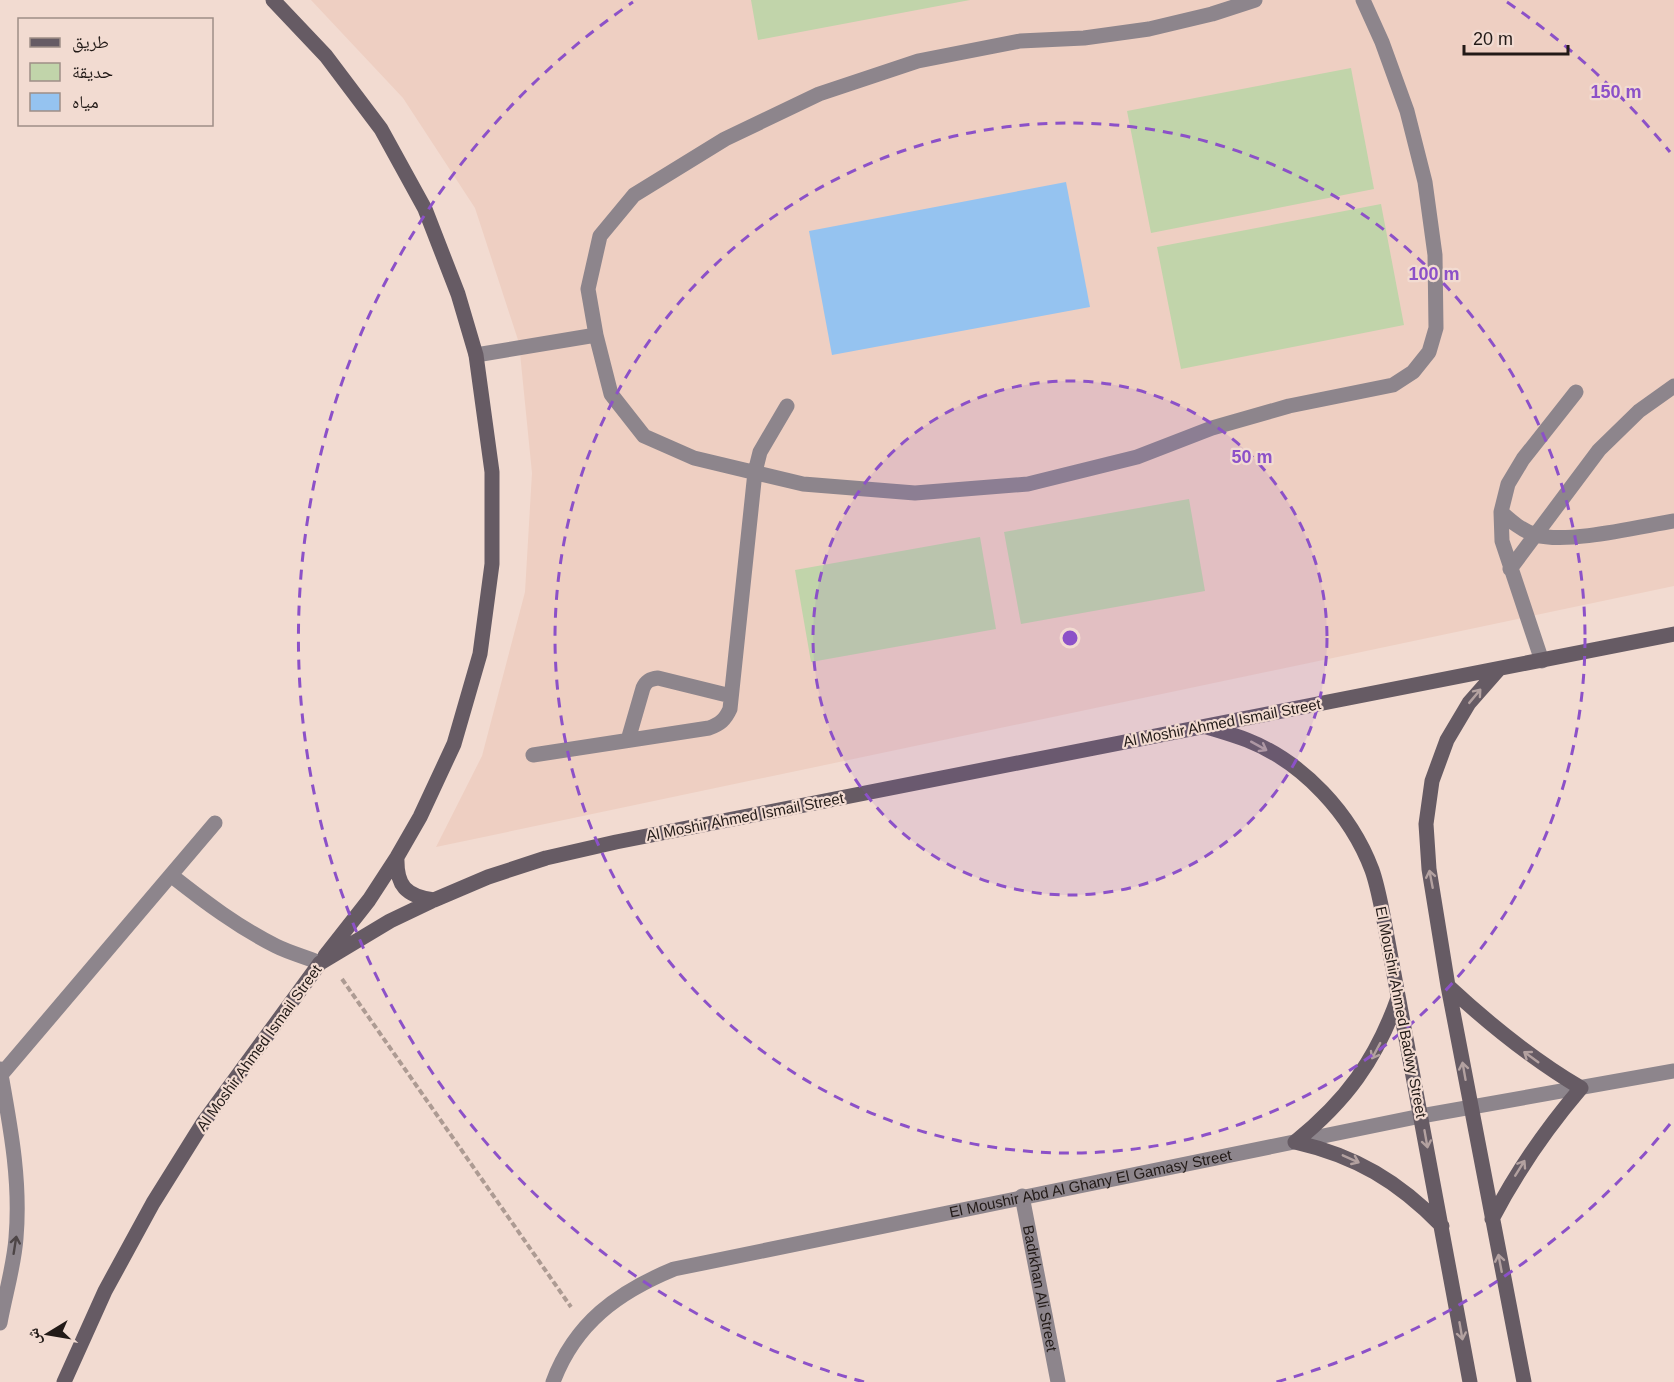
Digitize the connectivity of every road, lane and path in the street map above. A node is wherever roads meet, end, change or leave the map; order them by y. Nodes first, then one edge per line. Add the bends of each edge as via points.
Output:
1 (273, 0) edge
2 (1256, 0) edge
3 (1363, 0) edge
4 (596, 335) junction
5 (476, 355) junction
6 (1674, 386) edge
7 (1576, 392) dead end
8 (787, 406) dead end
9 (755, 472) junction
10 (1501, 512) junction
11 (1674, 521) edge
12 (1535, 535) junction
13 (1510, 569) junction
14 (1674, 634) edge
15 (1542, 661) junction
16 (1498, 670) junction
17 (731, 696) junction
18 (1204, 726) junction
19 (628, 741) junction
20 (532, 756) dead end
21 (215, 823) dead end
22 (397, 857) junction
23 (172, 876) junction
24 (434, 900) junction
25 (320, 963) junction
26 (1448, 986) junction
27 (1399, 997) junction
28 (1674, 1071) edge
29 (1, 1072) edge
30 (1581, 1088) junction
31 (1470, 1108) junction
32 (1421, 1116) junction
33 (1295, 1142) junction
34 (1022, 1196) junction
35 (1492, 1219) junction
36 (1442, 1226) junction
37 (0, 1323) edge
38 (586, 1328) junction
39 (64, 1382) edge
40 (553, 1382) edge
41 (1058, 1382) edge
42 (1470, 1382) edge
43 (1524, 1382) edge

1 - 5 main road via 326,56 381,129 424,209 459,294
2 - 4 street via 1149,29 1020,41 918,61 819,94 725,139 634,195 600,236 588,289
3 - 9 street via 1407,111 1425,182 1435,255 1436,328 1429,352 1413,372 1393,385 1289,406 1212,428 1137,457 1028,484 915,493 803,484
4 - 5 street
4 - 9 street via 611,394 644,436 694,458
5 - 22 main road via 492,472 492,564 480,654 454,744
6 - 12 street via 1639,411 1599,450
7 - 10 street via 1523,459 1508,484
8 - 9 street via 760,452
9 - 17 street
10 - 12 street
10 - 13 street via 1502,541
11 - 12 street via 1563,538
12 - 13 street
13 - 15 street
14 - 15 main road, Al Moshir Ahmed Ismail Street
15 - 16 main road, Al Moshir Ahmed Ismail Street
16 - 18 main road, Al Moshir Ahmed Ismail Street
26 -> 16 main road via 1429,869 1426,824 1432,781 1447,740 1469,703
17 - 19 street via 726,718 718,725
17 - 19 street via 651,679 643,688
18 - 24 main road, Al Moshir Ahmed Ismail Street via 616,842 546,858
18 -> 27 main road, El Moushir Ahmed Badwy Street via 1248,740 1288,762 1323,792 1352,829 1372,870
19 - 20 street
21 - 23 street
22 - 24 main road via 397,873 404,888 418,897
22 - 25 main road
23 - 25 street via 241,927 279,948
23 - 29 street
24 - 25 main road, Al Moshir Ahmed Ismail Street
25 - 38 path via 339,975 351,989
25 - 39 main road, Al Moshir Ahmed Ismail Street via 203,1123 153,1203 105,1291
30 -> 26 main road via 1511,1042
31 -> 26 main road
27 - 32 main road, El Moushir Ahmed Badwy Street
27 -> 33 main road via 1389,1025 1359,1078 1319,1123
28 - 30 street, El Moushir Abd Al Ghany El Gamasy Street
37 -> 29 street via 16,1240 17,1213 15,1160
30 - 31 street, El Moushir Abd Al Ghany El Gamasy Street
35 -> 30 main road via 1532,1150
31 - 32 street, El Moushir Abd Al Ghany El Gamasy Street
31 - 35 main road
32 - 33 street, El Moushir Abd Al Ghany El Gamasy Street
32 -> 36 main road, El Moushir Ahmed Badwy Street
33 - 34 street, El Moushir Abd Al Ghany El Gamasy Street
33 -> 36 main road via 1350,1158 1375,1172 1399,1187
34 - 38 street, El Moushir Abd Al Ghany El Gamasy Street via 674,1269 641,1282 611,1302
34 - 41 street, Badrkhan Ali Street
43 -> 35 main road
36 -> 42 main road, El Moushir Ahmed Badwy Street
38 - 40 street, El Moushir Abd Al Ghany El Gamasy Street

